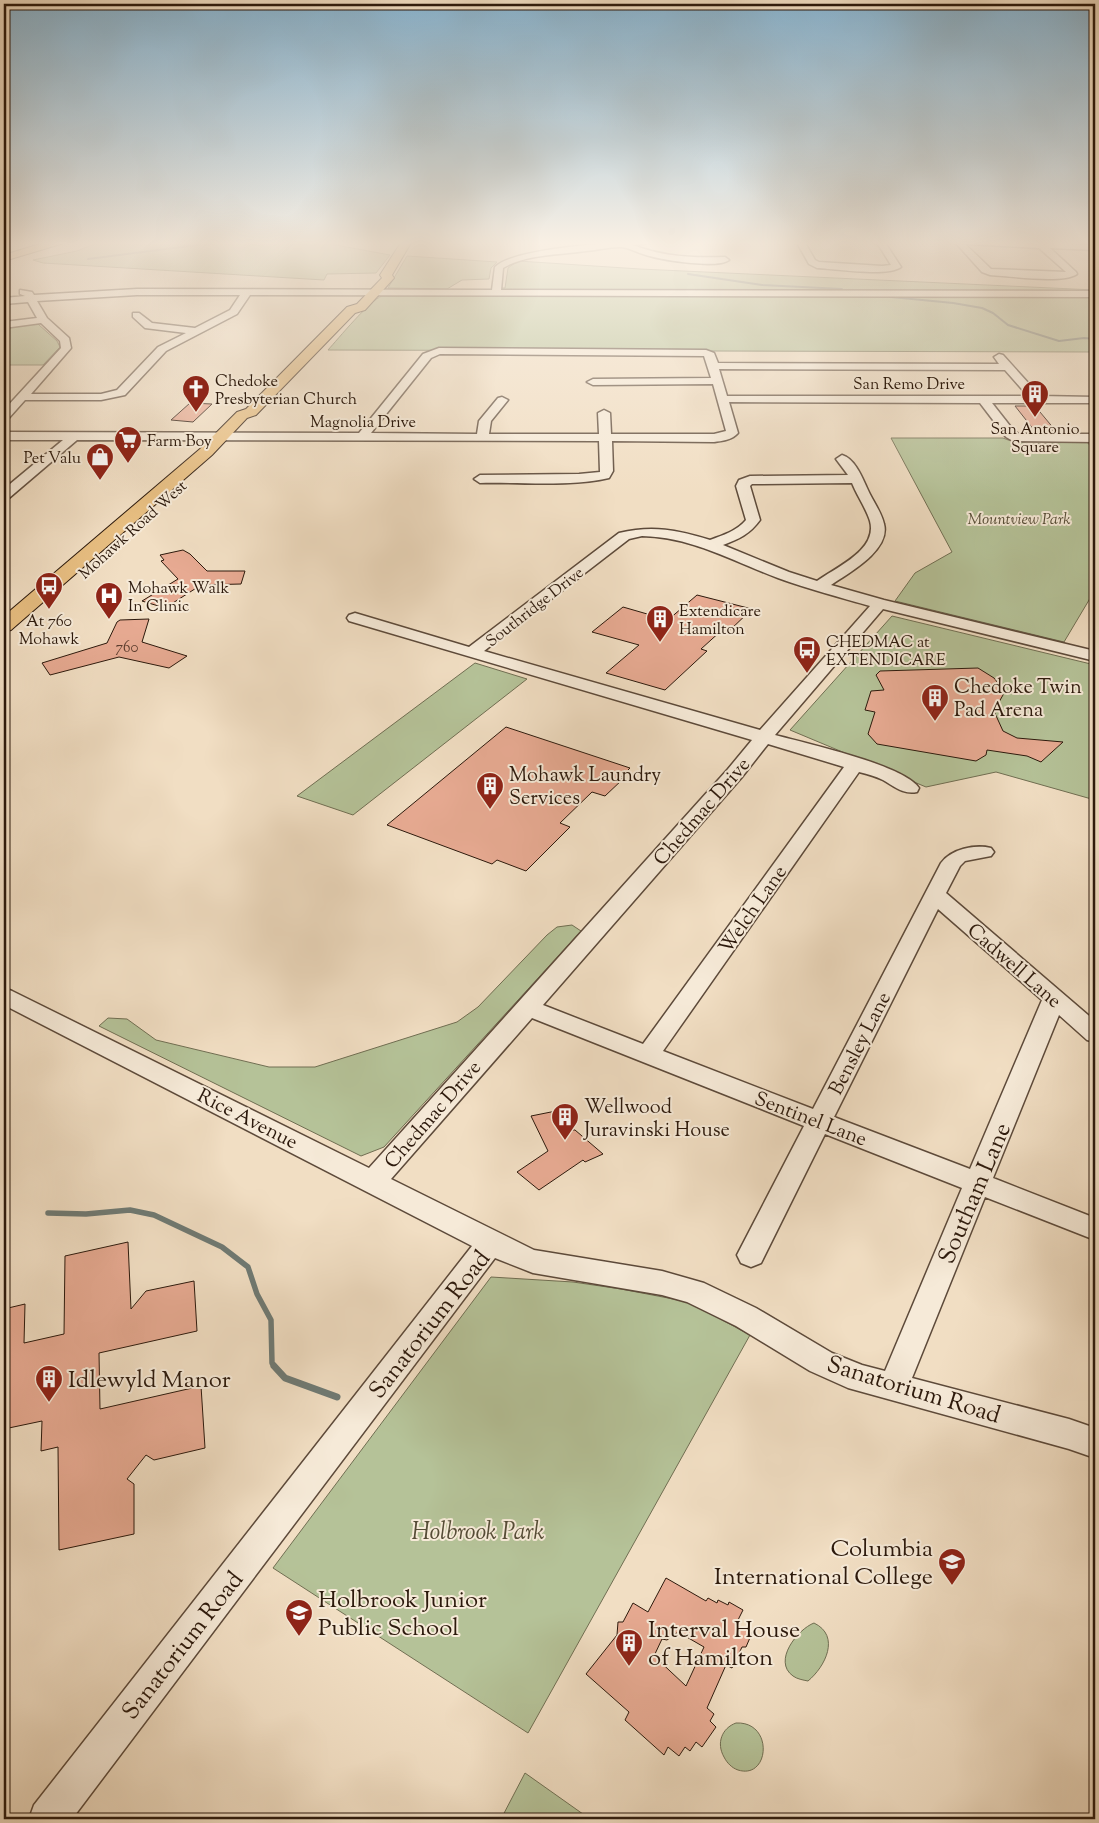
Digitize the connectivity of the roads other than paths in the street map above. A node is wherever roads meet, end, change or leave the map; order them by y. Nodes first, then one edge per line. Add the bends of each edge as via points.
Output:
1 (50, 326) edge
2 (150, 326) edge
3 (206, 326) edge
4 (335, 326) edge
5 (196, 331) junction
6 (523, 352) junction
7 (996, 353) dead end
8 (514, 364) dead end
9 (713, 366) junction
10 (1008, 367) junction
11 (717, 381) junction
12 (593, 382) dead end
13 (22, 397) junction
14 (722, 399) junction
15 (983, 399) junction
16 (502, 400) dead end
17 (1037, 400) junction
18 (1095, 400) edge
19 (604, 413) dead end
20 (4, 417) edge
21 (4, 436) edge
22 (363, 436) junction
23 (73, 437) junction
24 (483, 437) junction
25 (606, 437) junction
26 (226, 438) junction
27 (1095, 438) edge
28 (842, 460) dead end
29 (480, 479) dead end
30 (856, 479) junction
31 (4, 495) edge
32 (106, 544) junction
33 (710, 545) junction
34 (819, 587) junction
35 (880, 604) junction
36 (355, 618) dead end
37 (4, 626) edge
38 (4, 641) edge
39 (472, 654) junction
40 (1095, 656) edge
41 (766, 737) junction
42 (855, 764) junction
43 (910, 788) dead end
44 (984, 852) dead end
45 (935, 895) junction
46 (4, 996) edge
47 (1054, 999) junction
48 (526, 1007) junction
49 (1095, 1034) edge
50 (648, 1055) junction
51 (819, 1122) junction
52 (373, 1182) junction
53 (978, 1184) junction
54 (1095, 1229) edge
55 (492, 1242) junction
56 (751, 1255) dead end
57 (893, 1387) junction
58 (1095, 1443) edge
59 (48, 1819) edge

1 - 13 street via 65,340 66,348
2 - 5 street
3 - 5 street
4 - 26 main road, Mohawk Road West via 251,412 253,416
5 - 13 street via 162,349 121,393 101,397
6 - 8 street
6 - 9 street via 698,352 710,354
6 - 22 street via 431,353
7 - 10 street
9 - 10 street
9 - 11 street
10 - 17 street
11 - 12 street
11 - 14 street
13 - 20 street
14 - 15 street, San Remo Drive
14 - 25 street, Magnolia Drive via 732,433 723,437
15 - 17 street, San Remo Drive
15 - 27 street via 1010,434 1017,438
16 - 24 street via 485,421
17 - 18 street, San Remo Drive
19 - 25 street
21 - 23 street, Magnolia Drive
22 - 24 street, Magnolia Drive
22 - 26 street, Magnolia Drive
23 - 26 street, Magnolia Drive
23 - 31 street
24 - 25 street, Magnolia Drive
25 - 29 street via 607,471 604,475
26 - 32 main road, Mohawk Road West
28 - 30 street
30 - 33 street via 750,480 743,486 753,520 749,527
30 - 34 street via 877,523 878,534 868,550
32 - 37 main road, Mohawk Road West
32 - 38 main road, Mohawk Road West
33 - 34 street, Southridge Drive
33 - 39 street, Southridge Drive via 649,530 624,536
34 - 35 street, Southridge Drive
35 - 40 street
35 - 41 street, Chedmac Drive
36 - 39 street
39 - 41 street, Southridge Drive
41 - 42 street, Southridge Drive
41 - 48 street, Chedmac Drive
42 - 43 street, Southridge Drive via 888,775
42 - 50 street, Welch Lane
44 - 45 street, Bensley Lane via 959,856 951,863
45 - 47 street, Cadwell Lane
45 - 51 street, Bensley Lane
46 - 52 street, Rice Avenue
47 - 49 street, Cadwell Lane
47 - 53 street, Southam Lane
48 - 50 street, Sentinel Lane
48 - 52 street, Chedmac Drive
50 - 51 street, Sentinel Lane
51 - 53 street, Sentinel Lane
51 - 56 street, Bensley Lane
52 - 55 street, Rice Avenue
53 - 54 street, Sentinel Lane
53 - 57 street, Southam Lane
55 - 57 street, Sanatorium Road via 533,1260 662,1283 694,1292 746,1317 821,1362 859,1378
55 - 59 street, Sanatorium Road
57 - 58 street, Sanatorium Road

